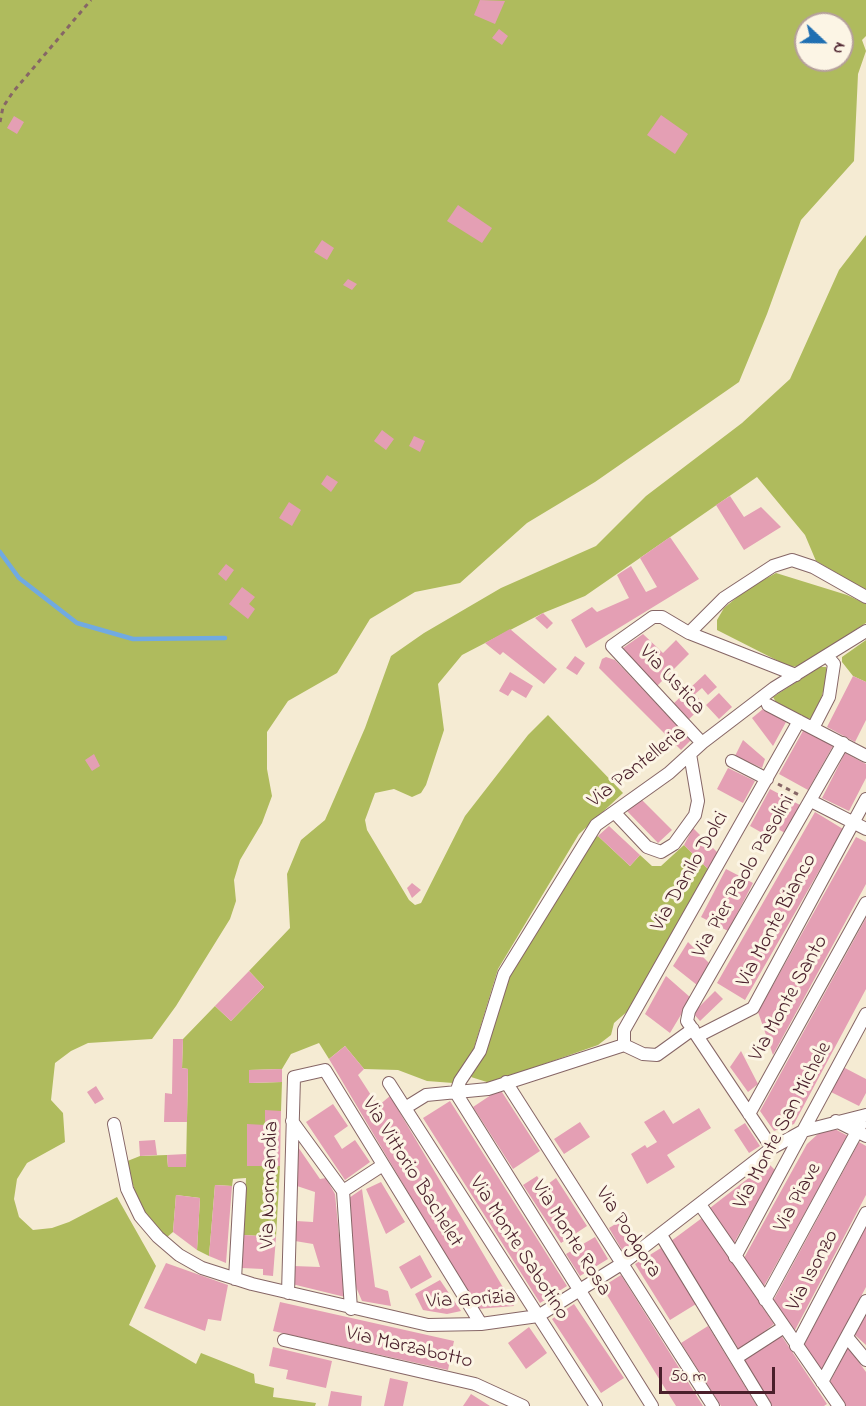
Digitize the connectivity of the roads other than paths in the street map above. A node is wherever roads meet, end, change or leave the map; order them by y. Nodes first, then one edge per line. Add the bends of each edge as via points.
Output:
1 (866, 597) edge
2 (866, 631) edge
3 (689, 633) junction
4 (827, 656) junction
5 (796, 675) junction
6 (768, 705) dead end
7 (799, 721) junction
8 (813, 728) junction
9 (702, 743) junction
10 (843, 744) junction
11 (865, 752) edge
12 (690, 754) junction
13 (732, 761) dead end
14 (767, 778) junction
15 (866, 799) edge
16 (811, 801) junction
17 (614, 812) junction
18 (853, 822) junction
19 (866, 829) edge
20 (866, 903) edge
21 (866, 1014) edge
22 (695, 1032) junction
23 (624, 1045) junction
24 (294, 1077) joint
25 (506, 1082) junction
26 (389, 1083) dead end
27 (456, 1093) junction
28 (405, 1108) junction
29 (748, 1114) junction
30 (866, 1115) edge
31 (836, 1120) junction
32 (292, 1121) junction
33 (114, 1124) dead end
34 (803, 1131) junction
35 (862, 1134) edge
36 (772, 1148) junction
37 (383, 1165) junction
38 (240, 1188) dead end
39 (342, 1191) junction
40 (701, 1206) junction
41 (866, 1214) edge
42 (661, 1235) junction
43 (735, 1257) junction
44 (623, 1263) junction
45 (235, 1279) junction
46 (579, 1291) junction
47 (288, 1293) junction
48 (765, 1300) junction
49 (866, 1302) edge
50 (351, 1309) junction
51 (538, 1316) junction
52 (481, 1324) junction
53 (784, 1328) junction
54 (847, 1337) junction
55 (284, 1340) dead end
56 (796, 1346) junction
57 (736, 1358) junction
58 (866, 1360) edge
59 (822, 1382) junction
60 (523, 1406) edge
61 (596, 1406) edge
62 (652, 1406) edge
63 (713, 1406) edge
64 (765, 1406) edge
65 (839, 1406) edge

1 - 3 street via 813,567 792,560 773,566 724,598
2 - 4 street, Via Pantelleria
3 - 5 street
3 - 9 street, Via Ustica via 662,617 653,617 612,646
4 - 5 street, Via Pantelleria
4 - 8 street via 834,664 829,697
5 - 9 street, Via Pantelleria
6 - 7 street
7 - 8 street
7 - 14 street, Via Danilo Dolci
8 - 10 street
9 - 12 street, Via Pantelleria
10 - 11 street
10 - 16 street, Via Pier Paolo Pasolini
12 - 17 street, Via Pantelleria
12 - 17 street via 695,815 674,844 661,852 647,847
13 - 14 street
14 - 23 street, Via Danilo Dolci via 624,1030
15 - 18 street, Via Monte Bianco
16 - 18 street
16 - 22 street, Via Pier Paolo Pasolini via 689,1011 687,1021
17 - 27 street, Via Pantelleria via 596,825 504,974 480,1052
18 - 19 street
18 - 22 street, Via Monte Bianco via 753,1008
20 - 29 street, Via Monte Santo
21 - 34 street, Via Monte San Michele
22 - 23 street, Via Monte Bianco via 657,1055 643,1054
22 - 29 street
23 - 25 street
24 - 32 street, Via Normandia
24 - 37 street, Via Vittorio Bachelet via 325,1070
25 - 27 street
25 - 44 street, Via Podgora
26 - 28 street, Via Monte Sabotino
27 - 28 street via 426,1095
27 - 46 street, Via Monte Rosa
28 - 51 street, Via Monte Sabotino
29 - 36 street
30 - 31 street, Via Gorizia
30 - 35 street, Via Piave
31 - 34 street, Via Gorizia
31 - 35 street
32 - 39 street
32 - 47 street, Via Normandia
33 - 45 street, Via Gorizia via 127,1189 140,1216 179,1255
34 - 36 street, Via Gorizia
34 - 43 street, Via Monte San Michele
35 - 48 street, Via Piave
36 - 40 street, Via Gorizia
37 - 39 street
37 - 52 street, Via Vittorio Bachelet
38 - 45 street
39 - 50 street
40 - 42 street, Via Gorizia
40 - 43 street
41 - 56 street, Via Isonzo
42 - 44 street, Via Gorizia
42 - 57 street
43 - 48 street
44 - 46 street, Via Gorizia
44 - 63 street, Via Podgora
45 - 47 street, Via Gorizia
46 - 51 street, Via Gorizia
46 - 62 street, Via Monte Rosa
47 - 50 street, Via Gorizia
48 - 53 street
49 - 54 street
50 - 52 street, Via Gorizia via 428,1325
51 - 52 street, Via Gorizia
51 - 61 street, Via Monte Sabotino
53 - 56 street
53 - 57 street, Via Isonzo
54 - 58 street
54 - 59 street
55 - 60 street, Via Marzabotto via 475,1384
56 - 59 street
57 - 64 street
59 - 65 street

